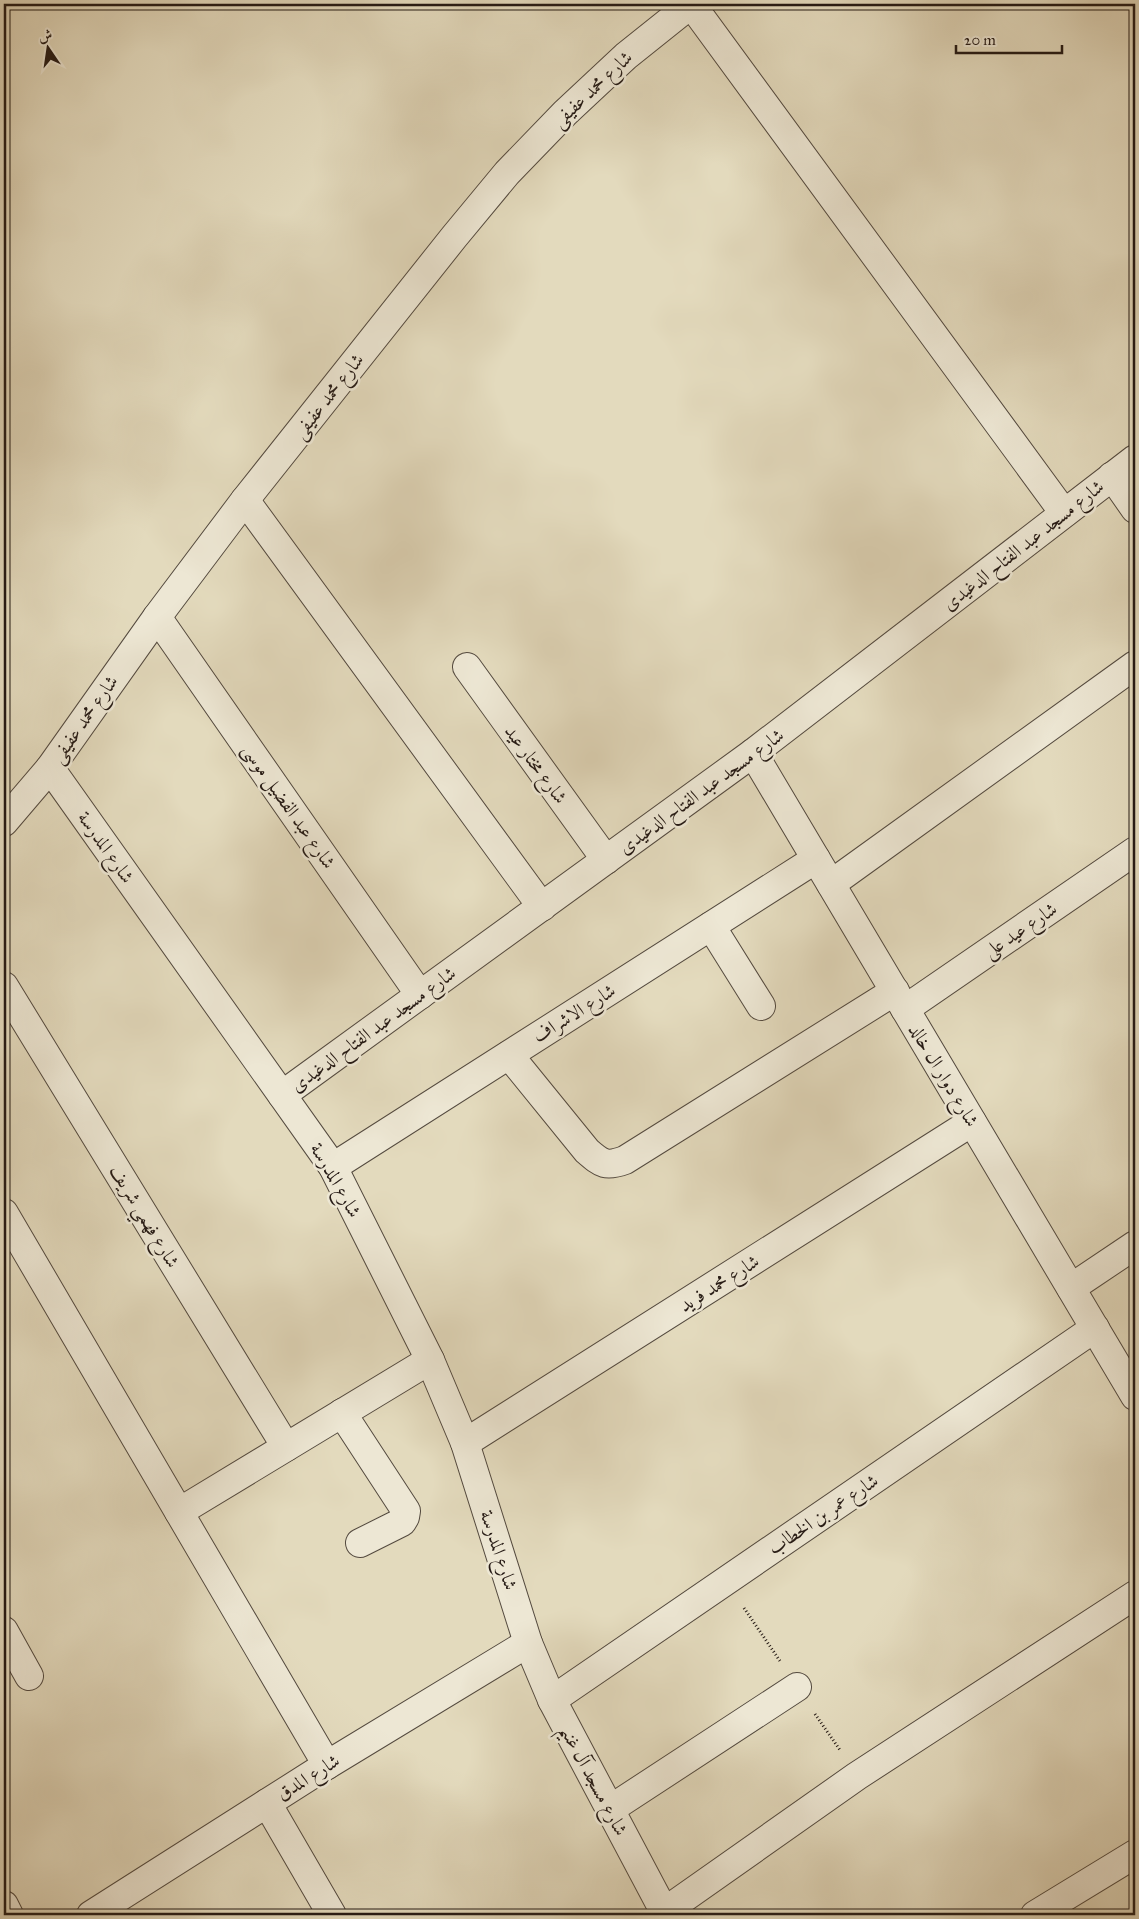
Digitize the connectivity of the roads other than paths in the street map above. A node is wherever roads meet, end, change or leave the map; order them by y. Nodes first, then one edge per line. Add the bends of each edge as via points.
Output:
1 (691, 4) edge
2 (1135, 459) edge
3 (1112, 476) junction
4 (246, 500) junction
5 (1135, 509) edge
6 (1064, 513) junction
7 (157, 617) junction
8 (1135, 666) edge
9 (467, 667) dead end
10 (754, 753) junction
11 (50, 768) junction
12 (6, 814) edge
13 (1135, 852) edge
14 (816, 859) junction
15 (606, 860) junction
16 (831, 884) junction
17 (542, 907) junction
18 (711, 926) junction
19 (4, 986) edge
20 (420, 995) junction
21 (900, 1000) junction
22 (761, 1006) dead end
23 (508, 1055) junction
24 (282, 1095) junction
25 (972, 1122) junction
26 (333, 1167) junction
27 (4, 1213) edge
28 (1135, 1245) edge
29 (1071, 1288) junction
30 (1095, 1328) junction
31 (430, 1360) junction
32 (1135, 1396) edge
33 (342, 1413) junction
34 (465, 1443) junction
35 (286, 1447) junction
36 (179, 1512) junction
37 (360, 1543) dead end
38 (1135, 1595) edge
39 (4, 1631) edge
40 (528, 1643) junction
41 (29, 1676) dead end
42 (797, 1687) dead end
43 (552, 1700) junction
44 (327, 1765) junction
45 (267, 1803) junction
46 (609, 1810) junction
47 (1135, 1854) edge
48 (4, 1905) edge
49 (665, 1914) edge
50 (9, 1915) edge
51 (91, 1915) edge
52 (332, 1915) edge
53 (1035, 1915) edge

1 - 4 street, شارع محمد عفيفى via 612,69 507,173
1 - 6 street
2 - 3 street, شارع مسجد عبد الفتاح الدغيدى
3 - 5 street
3 - 6 street, شارع مسجد عبد الفتاح الدغيدى
4 - 7 street, شارع محمد عفيفى
4 - 17 street
6 - 10 street, شارع مسجد عبد الفتاح الدغيدى
7 - 11 street, شارع محمد عفيفى
7 - 20 street, شارع عبد الفضيل موسى
8 - 16 street
9 - 15 street, شارع مختار عيد
10 - 14 street, شارع دوار ال خالد
10 - 15 street, شارع مسجد عبد الفتاح الدغيدى
11 - 12 street, شارع محمد عفيفى
11 - 24 street, شارع المدرسة
13 - 21 street, شارع عيد على
14 - 16 street, شارع دوار ال خالد
14 - 18 street, شارع الاشراف
15 - 17 street, شارع مسجد عبد الفتاح الدغيدى
16 - 21 street, شارع دوار ال خالد
17 - 20 street, شارع مسجد عبد الفتاح الدغيدى
18 - 22 street
18 - 23 street, شارع الاشراف
19 - 35 street, شارع فهمي شريف
20 - 24 street, شارع مسجد عبد الفتاح الدغيدى
21 - 23 street, شارع عيد على via 612,1165 600,1162 587,1151
21 - 25 street, شارع دوار ال خالد
23 - 26 street, شارع الاشراف
24 - 26 street, شارع المدرسة
25 - 29 street, شارع دوار ال خالد
25 - 34 street, شارع محمد فريد
26 - 31 street, شارع المدرسة
27 - 36 street
28 - 29 street
29 - 30 street, شارع دوار ال خالد
30 - 32 street, شارع دوار ال خالد
30 - 43 street, شارع عمر بن الخطاب
31 - 33 street
31 - 34 street, شارع المدرسة
33 - 35 street
33 - 37 street via 406,1511 402,1522
34 - 40 street, شارع المدرسة
35 - 36 street
36 - 44 street
38 - 49 street via 857,1776
39 - 41 street
40 - 43 street, شارع مسجد آل غنيم
40 - 44 street, شارع المدق
42 - 46 street
43 - 46 street, شارع مسجد آل غنيم
44 - 45 street, شارع المدق
45 - 51 street, شارع المدق
45 - 52 street
46 - 49 street, شارع مسجد آل غنيم
47 - 53 street
48 - 50 street

